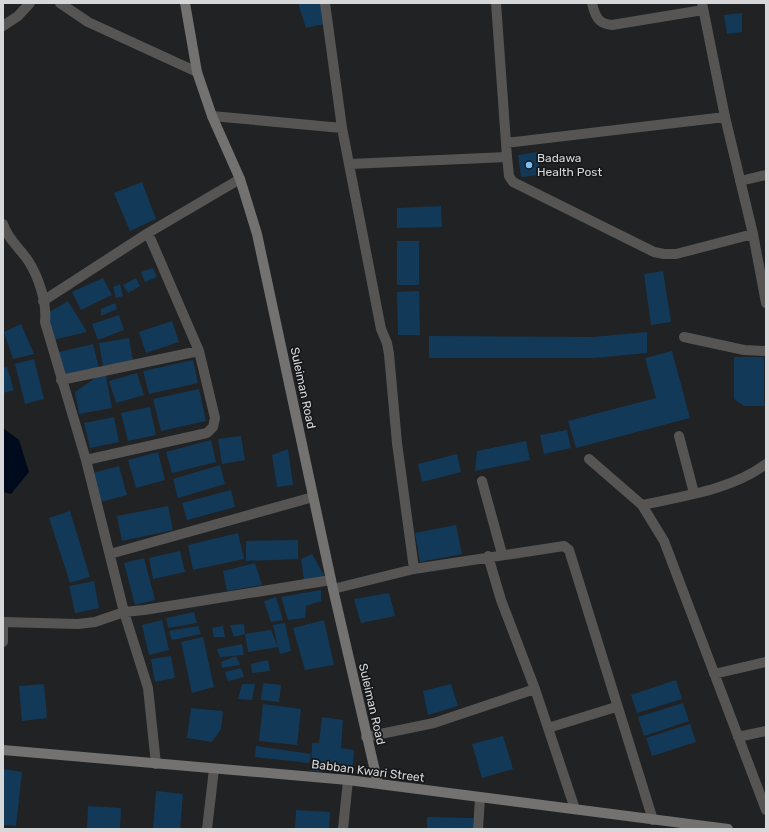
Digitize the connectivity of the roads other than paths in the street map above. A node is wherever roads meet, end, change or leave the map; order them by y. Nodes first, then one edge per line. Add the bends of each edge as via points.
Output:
1 (30, 3) edge
2 (60, 3) edge
3 (185, 3) edge
4 (325, 3) edge
5 (496, 3) edge
6 (592, 3) edge
7 (703, 7) edge
8 (3, 26) edge
9 (197, 72) junction
10 (212, 116) junction
11 (725, 117) junction
12 (342, 128) junction
13 (506, 143) junction
14 (507, 157) junction
15 (350, 164) junction
16 (766, 175) edge
17 (240, 179) junction
18 (740, 181) junction
19 (3, 224) edge
20 (148, 233) junction
21 (753, 234) junction
22 (43, 301) junction
23 (766, 303) edge
24 (684, 337) dead end
25 (200, 351) junction
26 (766, 351) edge
27 (61, 380) junction
28 (679, 436) dead end
29 (589, 459) dead end
30 (86, 460) junction
31 (766, 464) edge
32 (482, 481) dead end
33 (694, 493) junction
34 (313, 497) junction
35 (642, 505) junction
36 (110, 554) junction
37 (502, 554) junction
38 (488, 556) junction
39 (414, 569) junction
40 (332, 584) junction
41 (124, 612) junction
42 (3, 622) edge
43 (3, 642) edge
44 (766, 662) edge
45 (714, 674) junction
46 (535, 689) junction
47 (616, 707) junction
48 (548, 728) junction
49 (766, 731) edge
50 (366, 737) junction
51 (738, 738) junction
52 (3, 750) edge
53 (156, 764) junction
54 (214, 769) junction
55 (348, 780) junction
56 (378, 784) junction
57 (480, 798) junction
58 (575, 809) junction
59 (766, 810) edge
60 (653, 820) junction
61 (207, 829) edge
62 (343, 829) edge
63 (478, 829) edge
64 (728, 829) edge

1 - 8 street via 18,16
2 - 9 street via 88,22
3 - 9 street, Suleiman Road
4 - 12 street
5 - 13 street
6 - 7 street via 597,19 604,24 612,25
7 - 11 street
9 - 10 street, Suleiman Road
10 - 12 street
10 - 17 street, Suleiman Road
11 - 13 street
11 - 18 street
12 - 15 street
13 - 14 street
14 - 15 street
14 - 21 street via 509,176 513,182 654,252 676,254
15 - 39 street via 381,329 389,354 397,442
16 - 18 street
17 - 20 street
17 - 34 street, Suleiman Road via 257,234
18 - 21 street
19 - 22 street via 6,232 29,262
20 - 22 street
20 - 25 street
21 - 23 street
22 - 27 street via 45,322
24 - 26 street via 744,350
25 - 27 street
25 - 30 street via 215,418 213,427 207,433
27 - 30 street
28 - 33 street
29 - 35 street
30 - 36 street
31 - 33 street via 753,474 732,483
32 - 37 street
33 - 35 street
34 - 36 street
34 - 40 street, Suleiman Road
35 - 45 street via 664,541
36 - 41 street
37 - 38 street
37 - 47 street via 559,546 569,550
38 - 39 street
38 - 46 street via 501,600
39 - 40 street
40 - 41 street
40 - 50 street, Suleiman Road
41 - 42 street via 95,622 78,624
41 - 53 street via 148,688
42 - 43 street
44 - 45 street
45 - 51 street
46 - 48 street
46 - 50 street via 434,723
47 - 48 street
47 - 60 street
48 - 58 street
49 - 51 street
50 - 56 street, Suleiman Road
51 - 59 street
52 - 53 street, Babban Kwari Street
53 - 54 street, Babban Kwari Street
54 - 55 street, Babban Kwari Street
54 - 61 street
55 - 56 street, Babban Kwari Street
55 - 62 street
56 - 57 street, Babban Kwari Street
57 - 58 street, Babban Kwari Street
57 - 63 street
58 - 60 street, Babban Kwari Street
60 - 64 street, Babban Kwari Street

